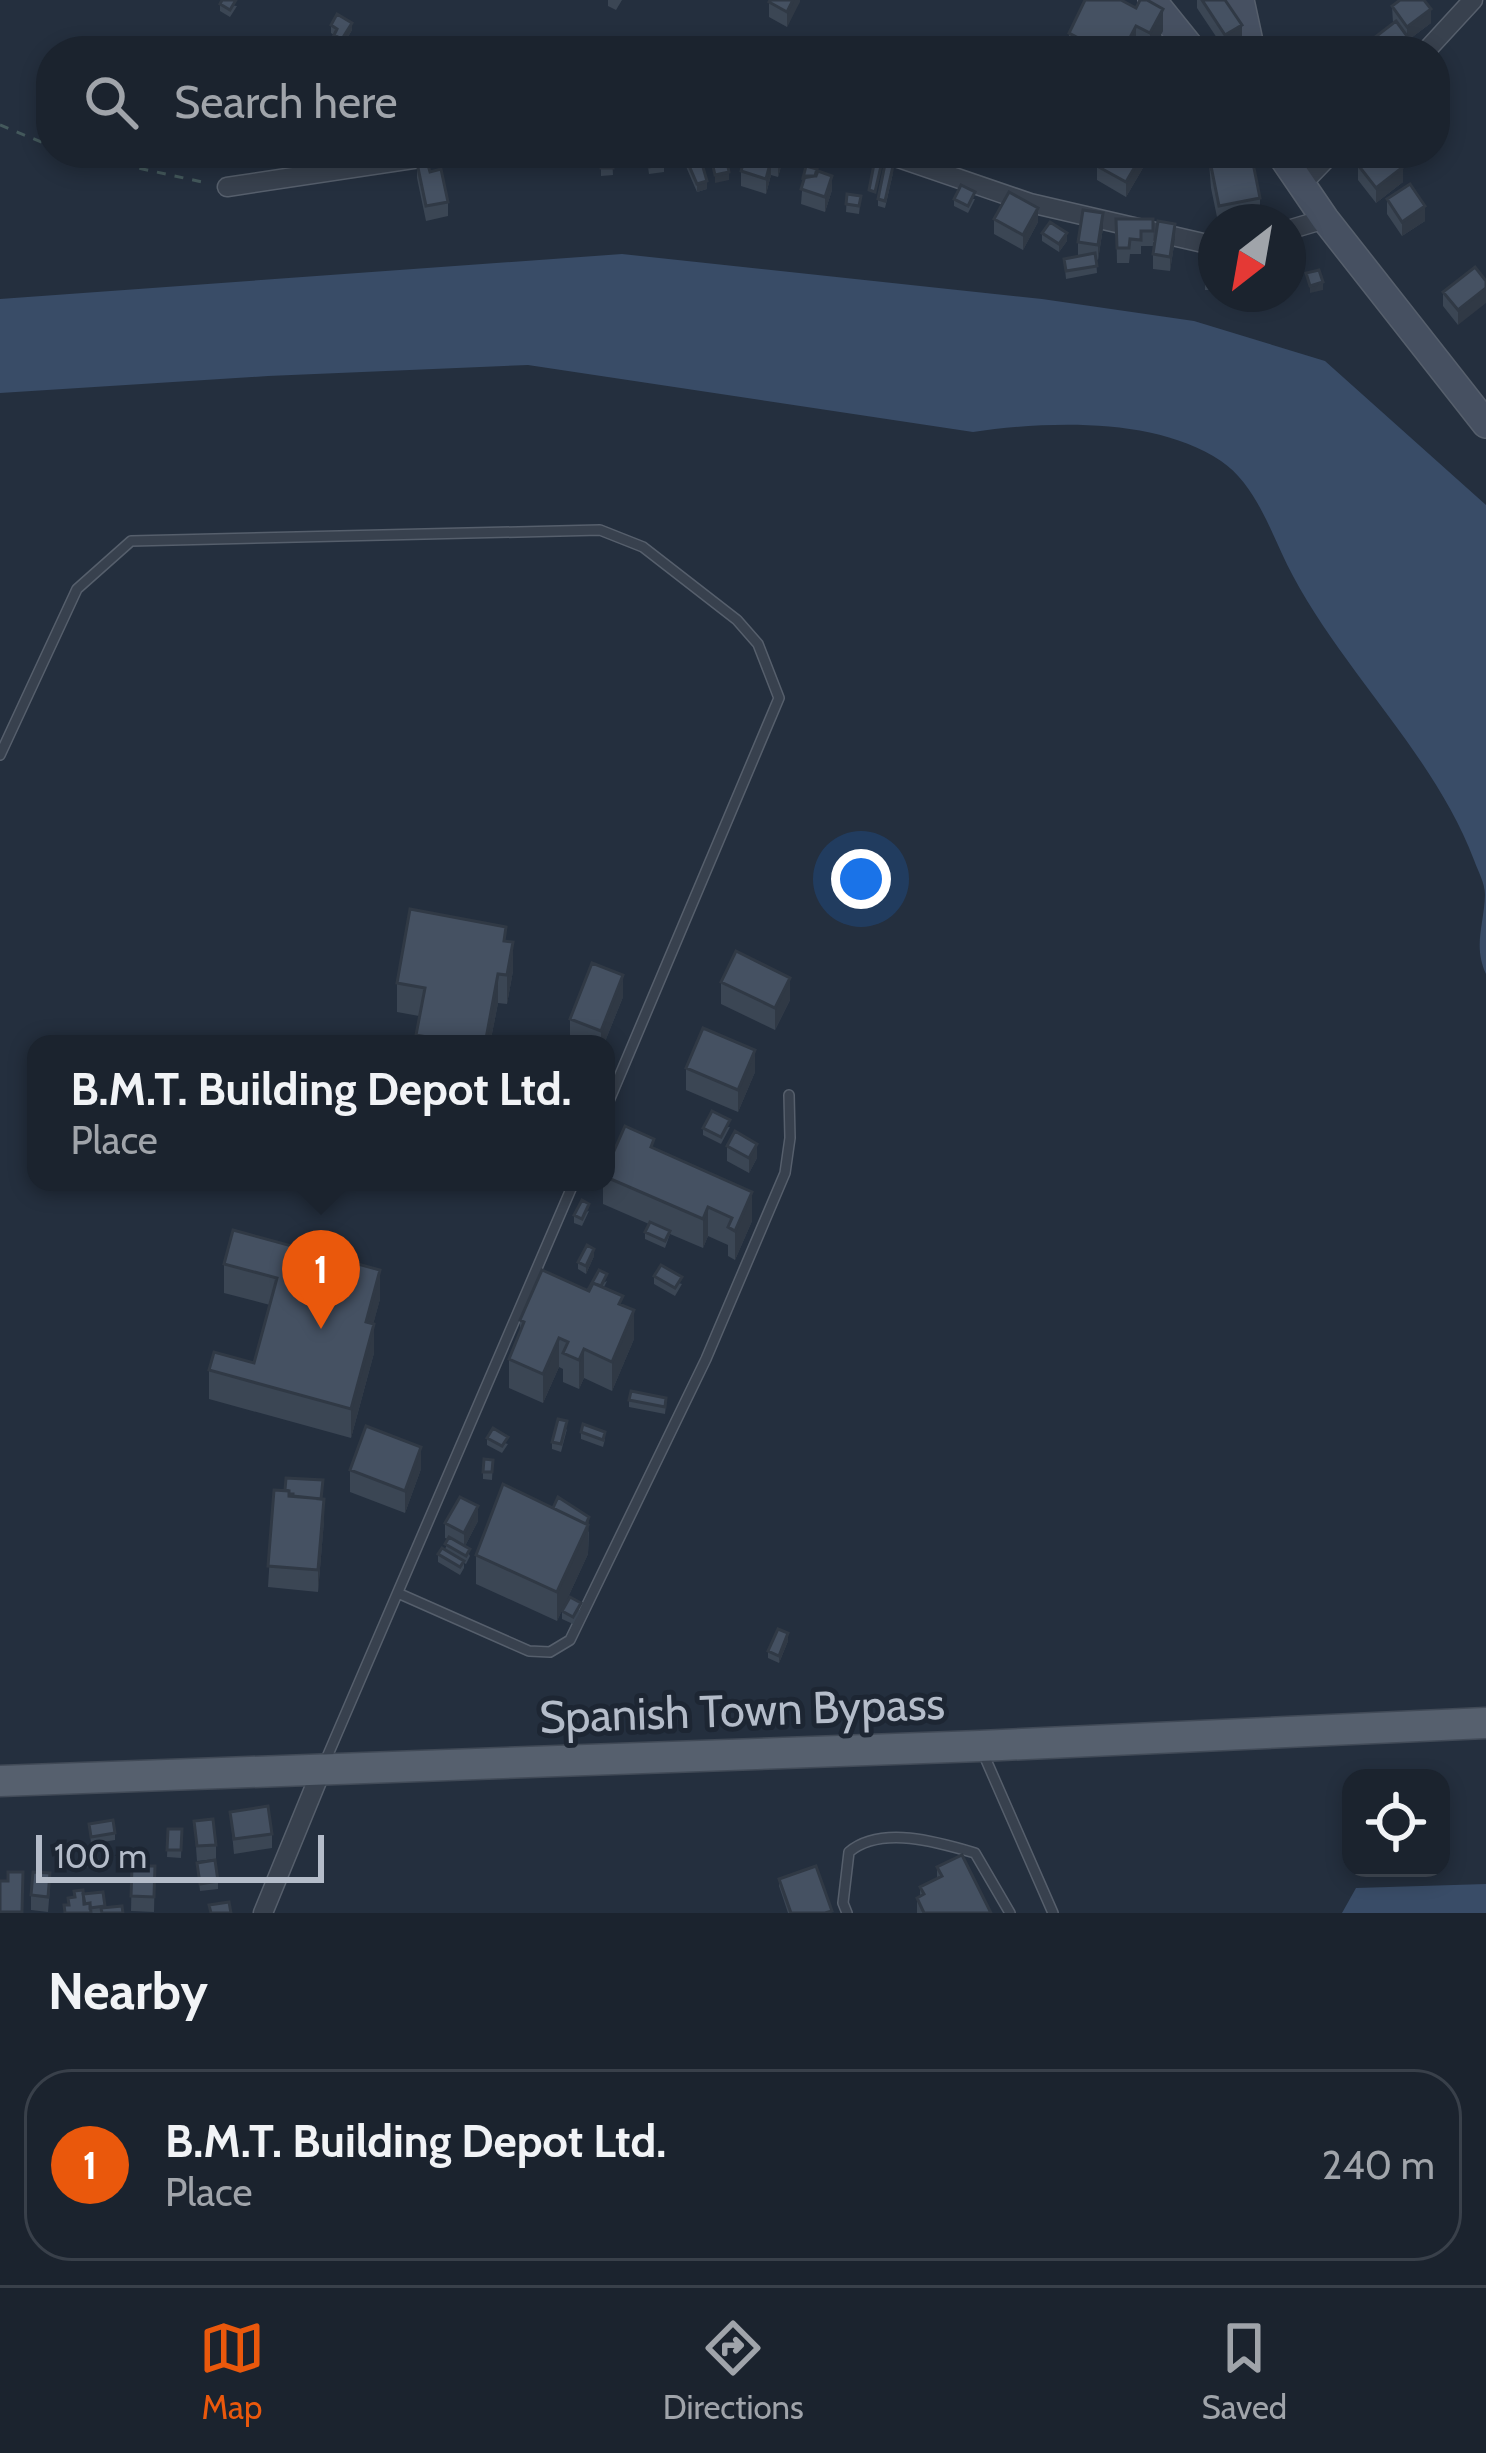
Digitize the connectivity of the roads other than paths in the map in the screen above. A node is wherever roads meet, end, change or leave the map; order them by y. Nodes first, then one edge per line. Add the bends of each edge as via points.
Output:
1 (1152, 0) edge
2 (1240, 0) edge
3 (1472, 0) edge
4 (1181, 36) edge
5 (1247, 36) edge
6 (1440, 36) edge
7 (353, 168) edge
8 (928, 168) edge
9 (1289, 168) edge
10 (1317, 168) edge
11 (1301, 185) junction
12 (227, 187) road end
13 (1325, 219) junction
14 (1306, 225) edge
15 (1198, 242) edge
16 (1486, 424) edge
17 (0, 755) edge
18 (615, 1087) edge
19 (789, 1096) dead end
20 (570, 1191) edge
21 (400, 1594) junction
22 (1486, 1724) edge
23 (980, 1747) junction
24 (322, 1769) junction
25 (0, 1780) edge
26 (263, 1913) edge
27 (847, 1913) edge
28 (1010, 1913) edge
29 (1053, 1913) edge

1 - 4 street
2 - 5 street
3 - 6 street
7 - 12 street
8 - 15 street via 1030,203
9 - 11 street
10 - 11 street
11 - 13 street
13 - 14 street
13 - 16 street
17 - 18 lane via 77,589 131,541 600,530 644,547 737,620 758,644 779,698
19 - 21 lane via 785,1173 706,1359 570,1640 550,1652 530,1651
20 - 21 lane
21 - 24 lane
22 - 23 main road, Spanish Town Bypass
23 - 24 main road, Spanish Town Bypass
23 - 29 lane
24 - 25 main road, Spanish Town Bypass
24 - 26 street
27 - 28 lane via 849,1852 860,1842 916,1838 974,1853

